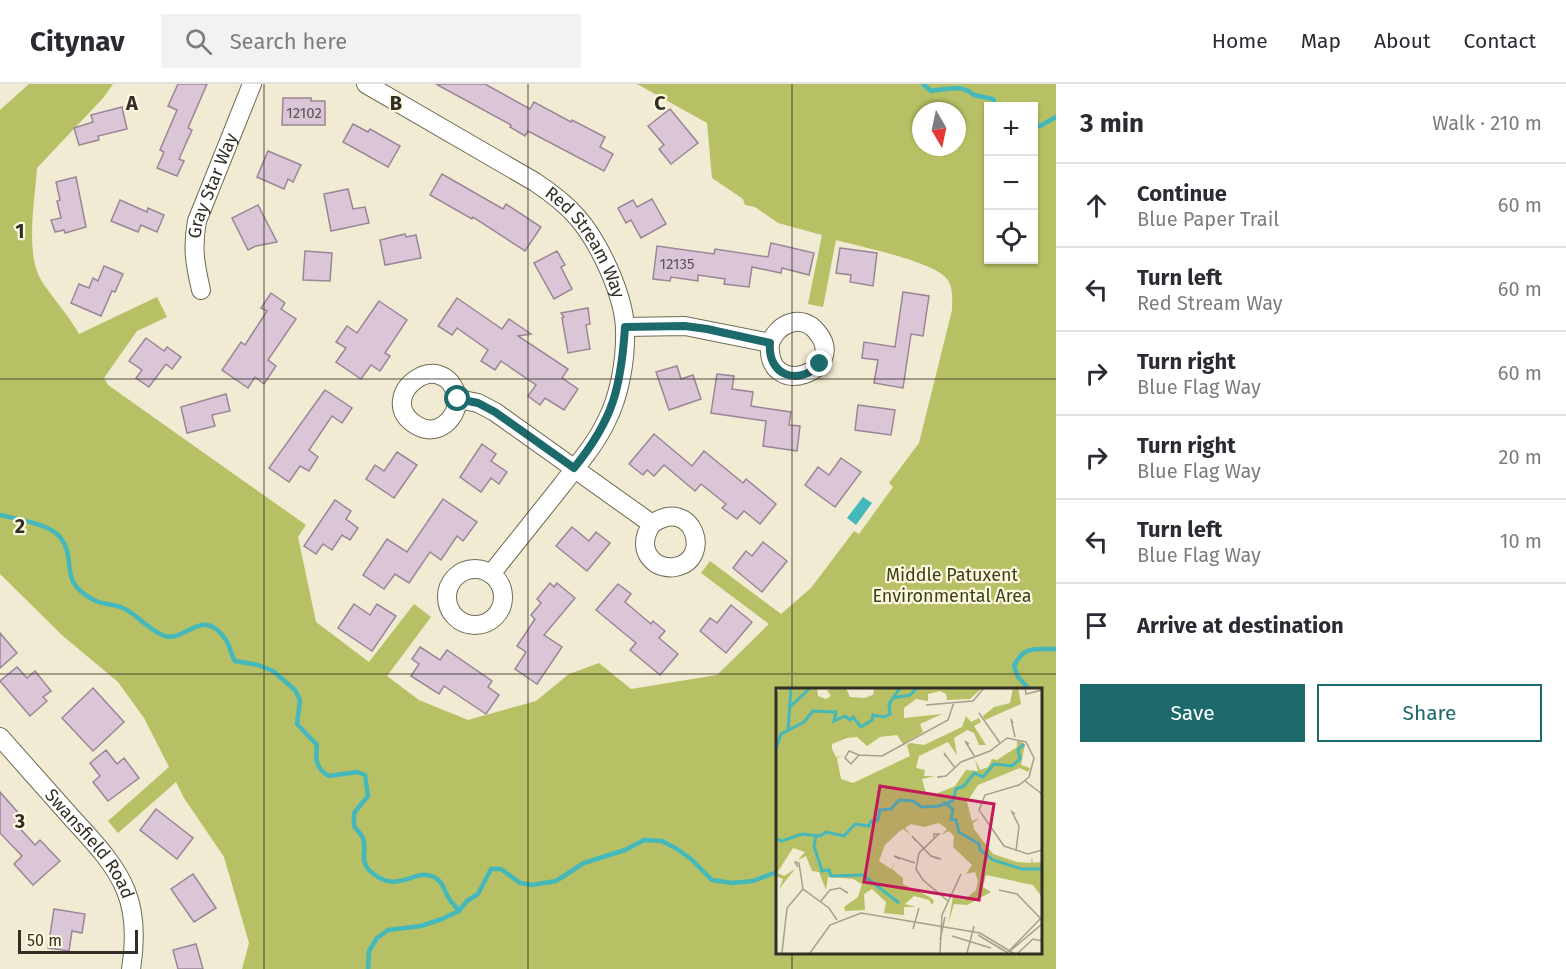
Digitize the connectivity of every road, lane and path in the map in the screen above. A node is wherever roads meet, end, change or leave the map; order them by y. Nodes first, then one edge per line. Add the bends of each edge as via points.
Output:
1 (252, 84) edge
2 (366, 84) edge
3 (201, 290) dead end
4 (625, 327) junction
5 (770, 343) dead end
6 (458, 399) dead end
7 (574, 468) junction
8 (651, 524) dead end
9 (491, 574) dead end
10 (0, 737) edge
11 (131, 969) edge

1 - 3 street, Gray Star Way via 197,221 194,262
2 - 4 street, Red Stream Way via 535,182 576,216 590,233 610,274
4 - 5 street via 685,326
4 - 7 street, Red Stream Way via 617,393 607,421
6 - 7 street via 495,412
7 - 8 street
7 - 9 street, Red Stream Way
10 - 11 street, Swansfield Road via 115,870 127,892 132,913 135,933

